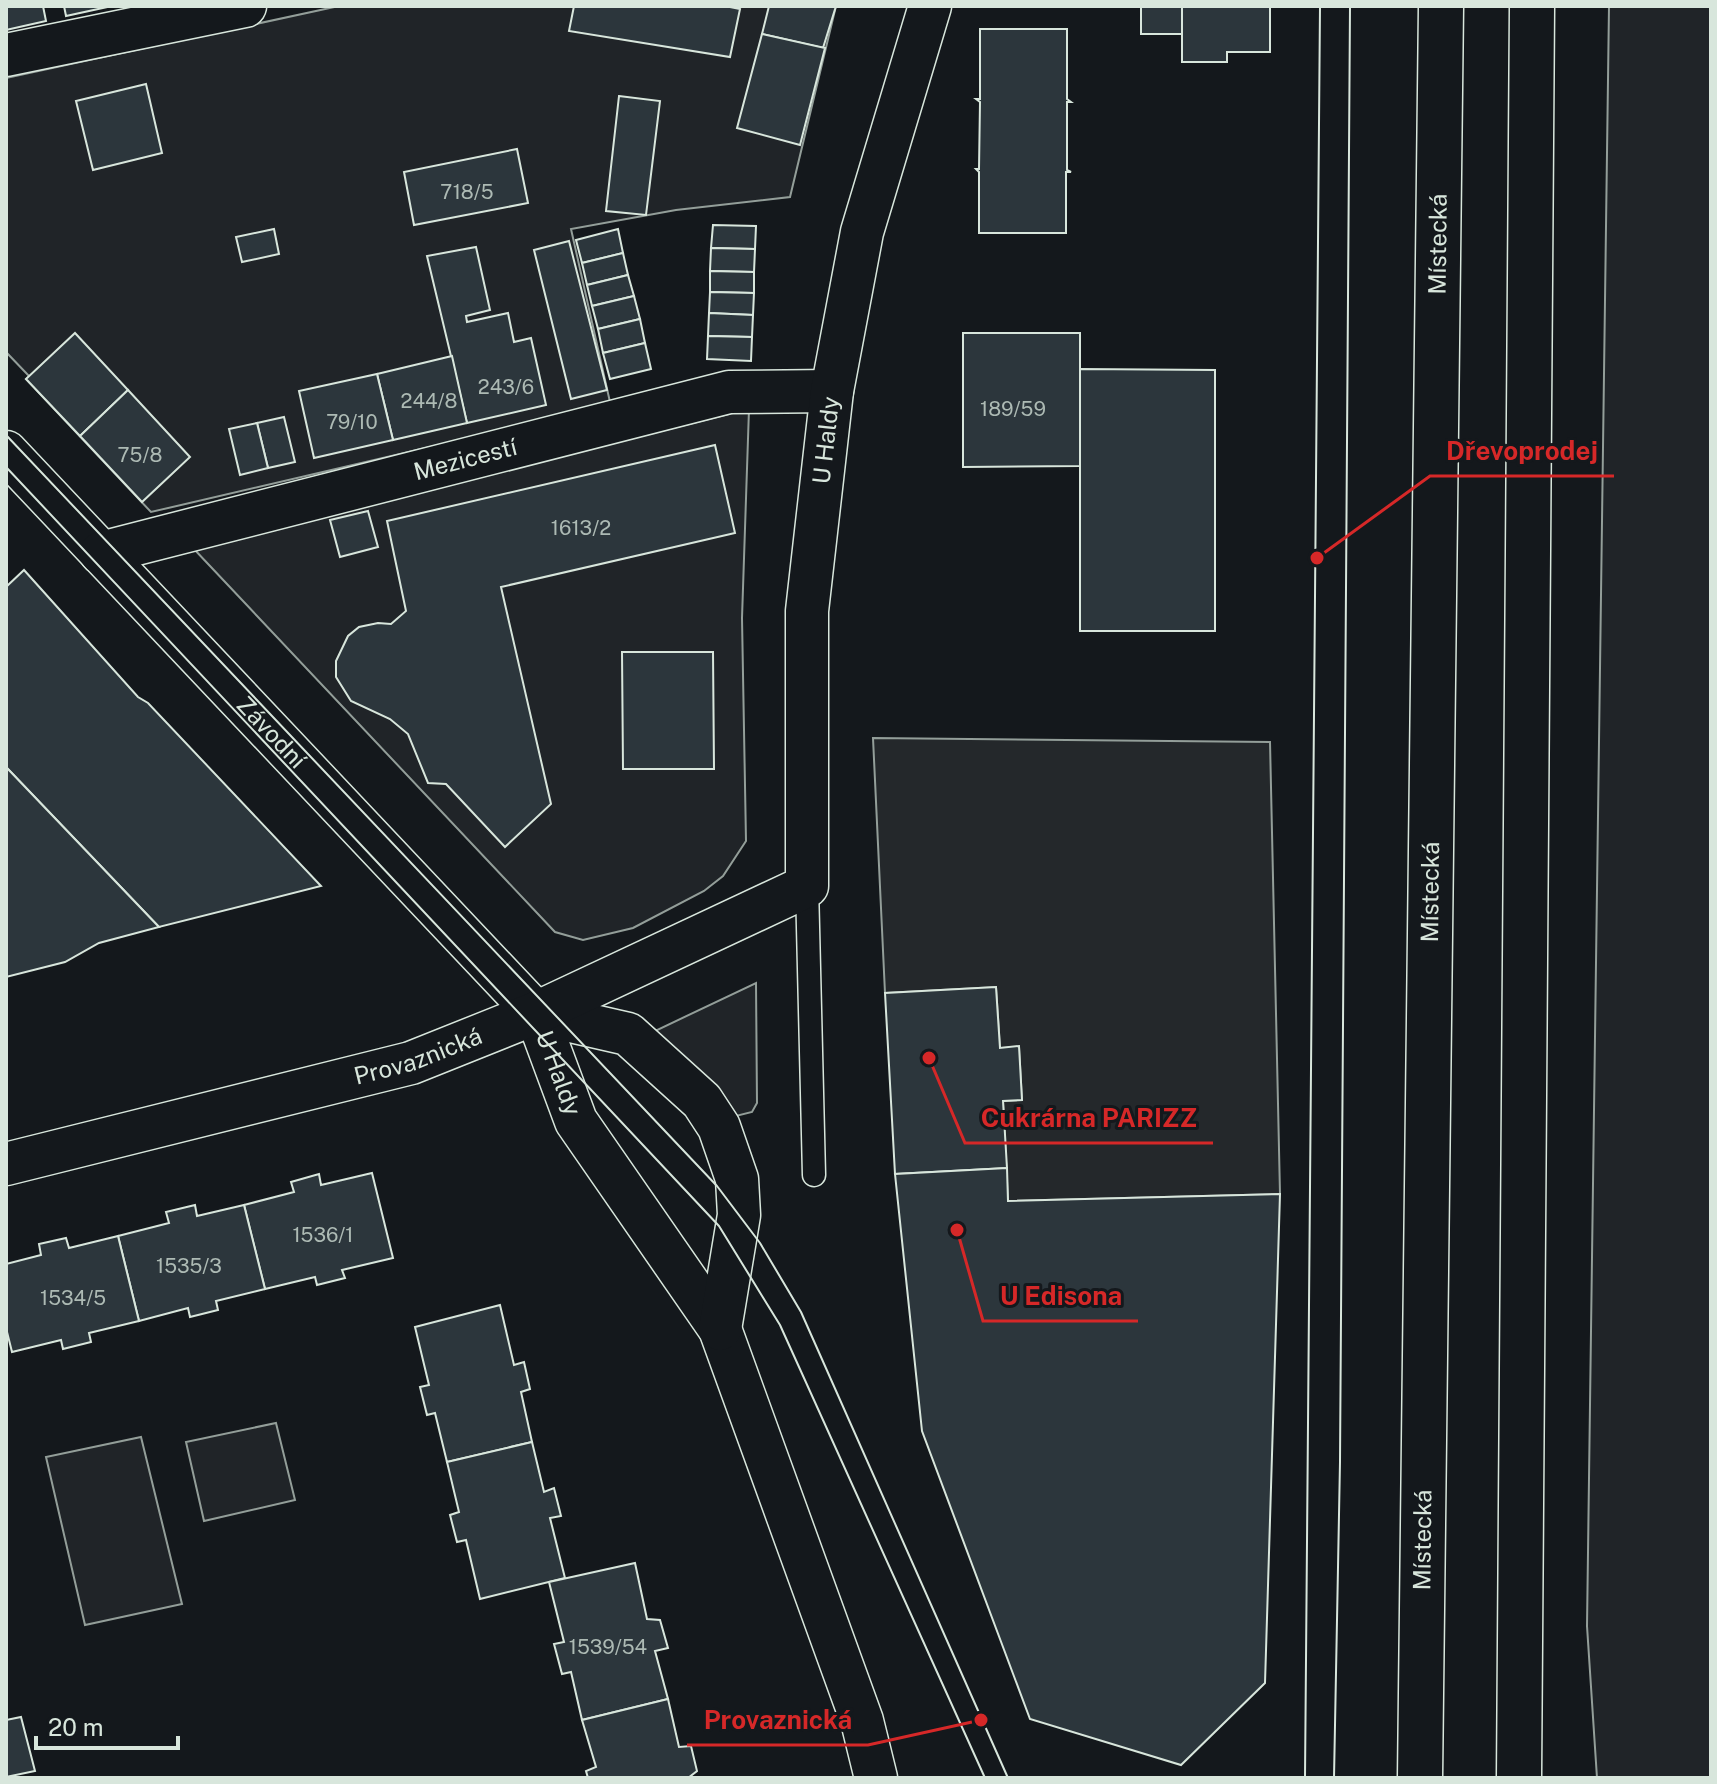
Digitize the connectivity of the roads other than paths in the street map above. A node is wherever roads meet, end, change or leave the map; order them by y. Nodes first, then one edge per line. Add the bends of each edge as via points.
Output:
1 (245, 6) edge
2 (930, 6) edge
3 (1441, 6) edge
4 (1532, 6) edge
5 (6, 55) edge
6 (832, 391) junction
7 (6, 452) edge
8 (101, 553) junction
9 (807, 886) junction
10 (536, 1013) junction
11 (6, 1164) edge
12 (814, 1175) dead end
13 (720, 1329) junction
14 (1520, 1603) junction
15 (1419, 1622) junction
16 (876, 1778) edge
17 (1407, 1778) edge
18 (1420, 1778) edge
19 (1519, 1778) edge
20 (1545, 1778) edge

1 - 5 street
2 - 6 street, U Haldy via 862,232
3 - 15 highway, Místecká
4 - 14 highway
6 - 8 street, Mezicestí via 729,392
6 - 9 street, U Haldy via 807,611
7 - 8 street, Závodní
8 - 10 street, Závodní
9 - 10 street, Provaznická
9 - 12 lane
10 - 11 street, Provaznická via 411,1063
10 - 13 street, U Haldy via 576,1121
10 - 13 street, U Haldy via 628,1034 702,1101 719,1127 737,1179 739,1215
13 - 16 street, U Haldy via 862,1721
14 - 19 highway
14 - 20 highway
15 - 17 highway
15 - 18 highway, Místecká

